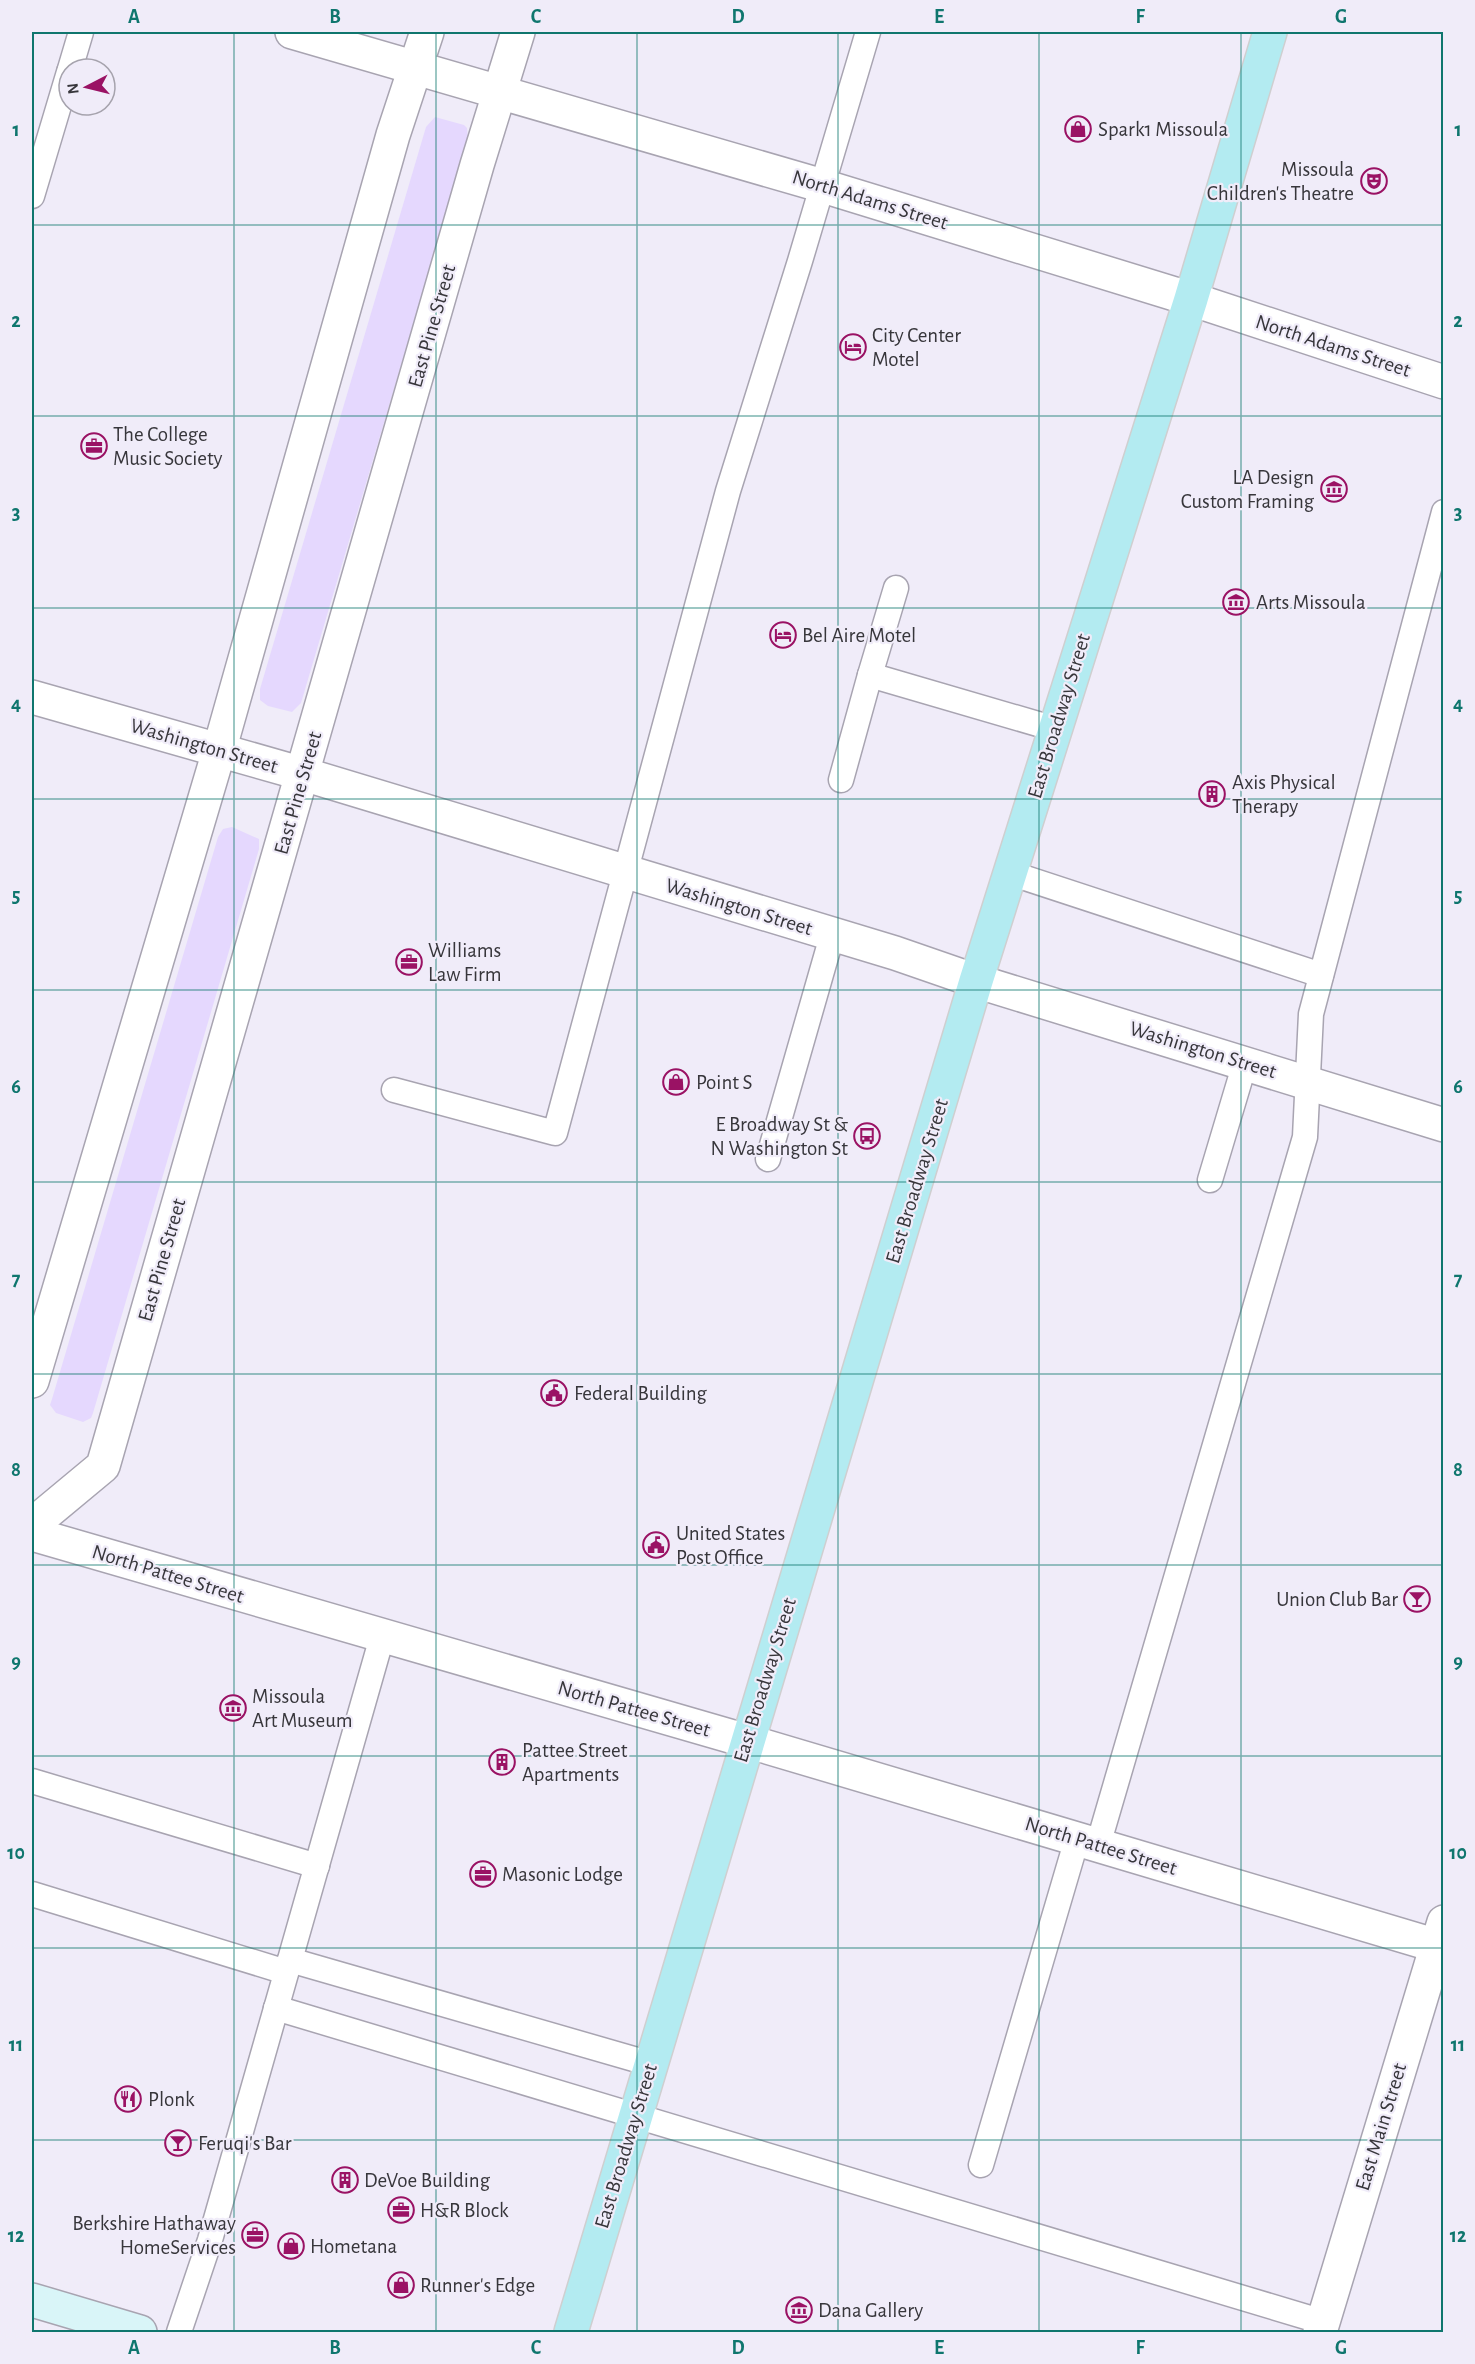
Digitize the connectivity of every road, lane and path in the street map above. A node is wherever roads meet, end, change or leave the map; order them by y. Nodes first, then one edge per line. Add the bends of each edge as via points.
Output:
1 (81, 32) edge
2 (292, 32) edge
3 (427, 32) edge
4 (518, 32) edge
5 (868, 32) edge
6 (1270, 32) edge
7 (74, 57) edge
8 (416, 68) junction
9 (500, 92) junction
10 (57, 114) edge
11 (823, 186) junction
12 (32, 196) edge
13 (1191, 299) junction
14 (1443, 382) edge
15 (1443, 512) edge
16 (896, 588) dead end
17 (870, 675) junction
18 (32, 697) edge
19 (1055, 729) junction
20 (219, 750) junction
21 (303, 774) junction
22 (841, 780) dead end
23 (625, 872) junction
24 (1010, 873) junction
25 (832, 936) junction
26 (1321, 975) junction
27 (976, 981) junction
28 (1245, 1063) junction
29 (1308, 1082) junction
30 (394, 1090) dead end
31 (1443, 1125) edge
32 (768, 1159) dead end
33 (1210, 1180) dead end
34 (32, 1381) edge
35 (32, 1525) edge
36 (32, 1534) edge
37 (382, 1637) junction
38 (747, 1741) junction
39 (32, 1781) edge
40 (1088, 1842) junction
41 (317, 1866) junction
42 (32, 1894) edge
43 (1441, 1939) edge
44 (288, 1966) junction
45 (276, 2008) junction
46 (651, 2064) junction
47 (635, 2116) junction
48 (981, 2165) dead end
49 (32, 2300) edge
50 (1321, 2327) edge
51 (140, 2332) edge
52 (179, 2332) edge
53 (571, 2332) edge

1 - 7 lane
2 - 8 street, North Adams Street
3 - 8 street
4 - 9 street, East Pine Street
5 - 11 lane
6 - 13 main road, East Broadway Street
8 - 9 street, North Adams Street
8 - 20 street via 393,135
9 - 11 street, North Adams Street
9 - 21 street, East Pine Street
10 - 12 lane
11 - 13 street, North Adams Street
11 - 23 lane via 728,491
13 - 14 street, North Adams Street
13 - 19 main road, East Broadway Street
15 - 26 lane
16 - 17 lane
17 - 19 lane
17 - 22 lane
18 - 20 street, Washington Street
19 - 24 main road, East Broadway Street
20 - 21 street, Washington Street
20 - 34 street
21 - 23 street, Washington Street
21 - 35 street, East Pine Street via 103,1466
23 - 25 street, Washington Street
23 - 30 lane via 555,1133
24 - 26 lane
24 - 27 main road, East Broadway Street
25 - 27 street, Washington Street
25 - 32 lane
26 - 29 lane via 1310,1022
27 - 28 street, Washington Street
27 - 38 main road, East Broadway Street
28 - 29 street, Washington Street
28 - 33 lane
29 - 31 street, Washington Street
29 - 40 lane via 1305,1137
36 - 37 street, North Pattee Street
37 - 38 street, North Pattee Street
37 - 41 lane
38 - 40 street, North Pattee Street
38 - 46 main road, East Broadway Street
39 - 41 lane
40 - 43 street, North Pattee Street
40 - 48 lane
41 - 44 lane
42 - 44 lane
43 - 50 street, East Main Street
44 - 45 lane
44 - 46 lane
45 - 47 lane
45 - 52 lane via 210,2240
46 - 47 main road, East Broadway Street
47 - 50 lane
47 - 53 main road, East Broadway Street
49 - 51 main road

